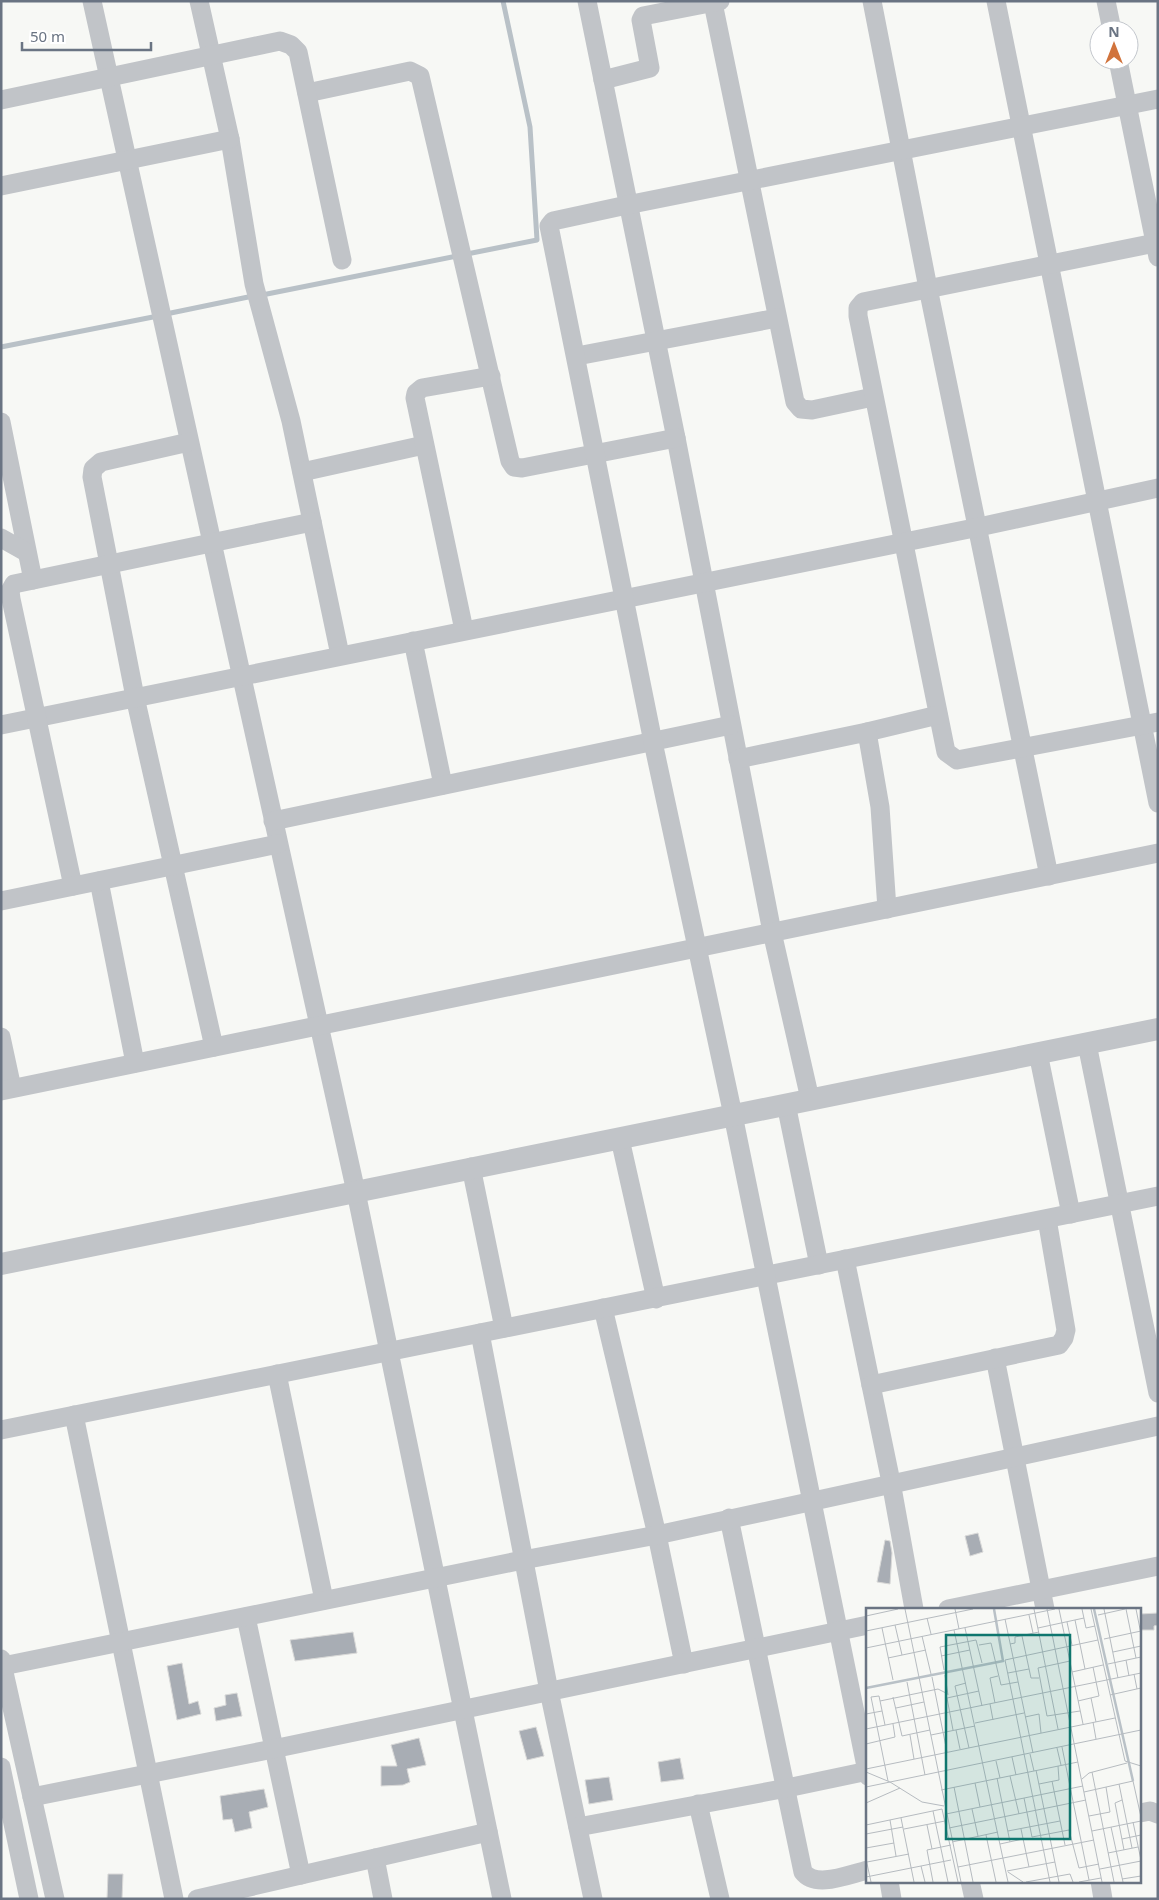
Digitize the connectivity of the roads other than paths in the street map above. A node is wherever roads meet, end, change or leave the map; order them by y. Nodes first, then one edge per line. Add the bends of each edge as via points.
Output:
1 (92, 1) edge
2 (199, 1) edge
3 (587, 1) edge
4 (872, 1) edge
5 (996, 1) edge
6 (1106, 1) edge
7 (716, 2) edge
8 (1110, 20) edge
9 (212, 56) junction
10 (1120, 70) edge
11 (109, 77) junction
12 (603, 80) junction
13 (307, 93) junction
14 (1158, 99) edge
15 (1, 100) edge
16 (1127, 105) junction
17 (1021, 126) junction
18 (230, 139) junction
19 (901, 150) junction
20 (127, 160) junction
21 (749, 181) junction
22 (1, 186) edge
23 (627, 205) junction
24 (1156, 250) edge
25 (342, 260) dead end
26 (1048, 264) junction
27 (928, 288) junction
28 (777, 318) junction
29 (655, 341) junction
30 (577, 356) junction
31 (491, 376) junction
32 (873, 397) junction
33 (1, 422) edge
34 (676, 438) junction
35 (189, 442) junction
36 (424, 445) junction
37 (596, 454) junction
38 (302, 472) junction
39 (1158, 488) edge
40 (1097, 501) junction
41 (312, 522) junction
42 (979, 526) junction
43 (1, 538) edge
44 (905, 541) junction
45 (211, 544) junction
46 (26, 552) junction
47 (109, 565) junction
48 (32, 580) junction
49 (703, 582) junction
50 (625, 598) junction
51 (464, 630) junction
52 (413, 641) junction
53 (340, 655) junction
54 (241, 676) junction
55 (136, 697) junction
56 (938, 715) junction
57 (37, 717) junction
58 (1149, 724) edge
59 (1, 725) edge
60 (731, 725) junction
61 (867, 732) junction
62 (653, 742) junction
63 (1023, 748) junction
64 (738, 759) junction
65 (443, 786) junction
66 (1158, 803) edge
67 (273, 822) junction
68 (278, 844) junction
69 (1158, 853) edge
70 (173, 866) junction
71 (1049, 876) junction
72 (99, 881) junction
73 (73, 886) junction
74 (1, 901) edge
75 (887, 909) junction
76 (772, 932) junction
77 (697, 947) junction
78 (319, 1025) junction
79 (1158, 1029) edge
80 (1, 1037) edge
81 (1087, 1044) junction
82 (214, 1047) junction
83 (1038, 1053) junction
84 (136, 1063) junction
85 (7, 1090) edge
86 (810, 1099) junction
87 (786, 1104) junction
88 (732, 1115) junction
89 (620, 1139) junction
90 (470, 1167) junction
91 (356, 1192) junction
92 (1158, 1196) edge
93 (1120, 1204) junction
94 (1071, 1214) junction
95 (1047, 1219) junction
96 (845, 1260) junction
97 (1, 1264) edge
98 (819, 1265) junction
99 (765, 1276) junction
100 (656, 1299) junction
101 (603, 1308) junction
102 (504, 1328) junction
103 (480, 1333) junction
104 (389, 1352) junction
105 (995, 1358) junction
106 (277, 1374) junction
107 (871, 1385) junction
108 (1158, 1393) edge
109 (74, 1415) junction
110 (1158, 1426) edge
111 (1, 1430) edge
112 (1015, 1457) junction
113 (891, 1482) junction
114 (811, 1499) junction
115 (730, 1518) junction
116 (657, 1535) junction
117 (523, 1560) junction
118 (1158, 1566) edge
119 (436, 1578) junction
120 (1042, 1589) junction
121 (324, 1600) junction
122 (914, 1608) edge
123 (953, 1608) edge
124 (1045, 1608) edge
125 (246, 1617) junction
126 (866, 1625) edge
127 (838, 1631) junction
128 (121, 1642) junction
129 (756, 1650) junction
130 (2, 1663) edge
131 (684, 1664) junction
132 (549, 1691) junction
133 (463, 1709) junction
134 (9, 1728) edge
135 (272, 1749) junction
136 (1, 1767) edge
137 (866, 1767) edge
138 (148, 1772) junction
139 (866, 1772) edge
140 (787, 1788) junction
141 (32, 1797) junction
142 (698, 1804) junction
143 (1142, 1813) edge
144 (1158, 1814) edge
145 (578, 1827) junction
146 (488, 1832) junction
147 (375, 1858) junction
148 (866, 1870) edge
149 (301, 1875) junction
150 (889, 1882) edge
151 (970, 1882) edge
152 (1100, 1882) edge
153 (29, 1899) edge
154 (55, 1899) edge
155 (174, 1899) edge
156 (197, 1899) edge
157 (383, 1899) edge
158 (502, 1899) edge
159 (593, 1899) edge
160 (720, 1899) edge
161 (892, 1899) edge
162 (974, 1899) edge
163 (1103, 1899) edge

1 - 11 street
2 - 9 street
3 - 12 street
4 - 19 street
5 - 17 street
6 - 8 street
7 - 12 street via 643,16 640,20 650,68
7 - 21 street
9 - 11 street
9 - 13 street via 280,41 291,45 298,52
9 - 18 street
10 - 16 street
11 - 15 street
11 - 20 street
12 - 23 street
13 - 25 street
13 - 31 street via 410,71 420,76
14 - 16 street
16 - 17 street
16 - 24 street
17 - 19 street
17 - 26 street
18 - 20 street
18 - 38 street via 254,284
19 - 21 street
19 - 27 street
20 - 22 street
20 - 35 street
21 - 23 street
21 - 28 street
23 - 29 street
23 - 30 street via 553,221 549,226
24 - 26 street
26 - 27 street
26 - 40 street
27 - 32 street via 863,302 858,308
27 - 42 street
28 - 29 street
28 - 32 street via 795,402 802,409 812,410
29 - 30 street
29 - 34 street
30 - 37 street
31 - 36 street via 422,388 416,393
31 - 37 street via 514,467
32 - 44 street
33 - 46 street
34 - 37 street
34 - 49 street
35 - 45 street
35 - 47 street via 101,462 93,469
36 - 38 street
36 - 51 street
37 - 50 street
38 - 41 street
39 - 40 street
40 - 42 street
40 - 58 street
41 - 45 street
41 - 53 street
42 - 44 street
42 - 63 street
43 - 46 street
44 - 49 street
44 - 56 street
45 - 47 street
45 - 54 street
46 - 48 street
47 - 48 street
47 - 55 street
48 - 57 street via 14,584 10,591
49 - 50 street
49 - 60 street
50 - 51 street
50 - 62 street
51 - 52 street
52 - 53 street
52 - 65 street
53 - 54 street
54 - 55 street
54 - 67 street
55 - 57 street
55 - 70 street
56 - 61 street
56 - 63 street via 946,752 957,760
57 - 59 street
57 - 73 street
58 - 63 street
58 - 66 street
60 - 62 street
60 - 64 street
61 - 64 street
61 - 75 street via 880,807
62 - 65 street
62 - 77 street
63 - 71 street
64 - 76 street
65 - 67 street
67 - 68 street
68 - 70 street
68 - 78 street
69 - 71 street
70 - 72 street
70 - 82 street
71 - 75 street
72 - 73 street
72 - 84 street
73 - 74 street
75 - 76 street
76 - 77 street
76 - 86 street
77 - 78 street
77 - 88 street
78 - 82 street
78 - 91 street
79 - 81 street
80 - 85 street
81 - 83 street
81 - 93 street
82 - 84 street
83 - 86 street
83 - 94 street
84 - 85 street
86 - 87 street
87 - 88 street
87 - 98 street
88 - 89 street
88 - 99 street
89 - 90 street
89 - 100 street
90 - 91 street
90 - 102 street
91 - 97 street
91 - 104 street
92 - 93 street
93 - 94 street
93 - 108 street
94 - 95 street
95 - 96 street
95 - 105 street via 1066,1330 1064,1338 1059,1345
96 - 98 street
96 - 107 street
98 - 99 street
99 - 100 street
99 - 114 street
100 - 101 street
101 - 102 street
101 - 116 street
102 - 103 street
103 - 104 street
103 - 117 street
104 - 106 street
104 - 119 street
105 - 107 street
105 - 112 street
106 - 109 street
106 - 121 street
107 - 113 street
109 - 111 street
109 - 128 street
110 - 112 street
112 - 113 street
112 - 120 street
113 - 114 street
113 - 122 street
114 - 115 street
114 - 127 street
115 - 116 street
115 - 129 street
116 - 117 street
116 - 131 street
117 - 119 street
117 - 132 street
118 - 120 street
119 - 121 street
119 - 133 street
120 - 123 street
120 - 124 street
121 - 125 street
125 - 128 street
125 - 135 street
126 - 127 street
127 - 129 street
127 - 137 street
128 - 130 street
128 - 138 street
129 - 131 street
129 - 140 street
130 - 134 street
131 - 132 street
132 - 133 street
132 - 145 street
133 - 135 street
133 - 146 street
134 - 141 street
135 - 138 street
135 - 149 street
136 - 153 street
138 - 141 street
138 - 155 street
139 - 140 street
140 - 142 street
140 - 148 street via 802,1872 819,1881
141 - 154 street
142 - 145 street
142 - 160 street
143 - 144 street
145 - 159 street
146 - 147 street
146 - 158 street
147 - 149 street
147 - 157 street
149 - 156 street
150 - 161 street
151 - 162 street
152 - 163 street

